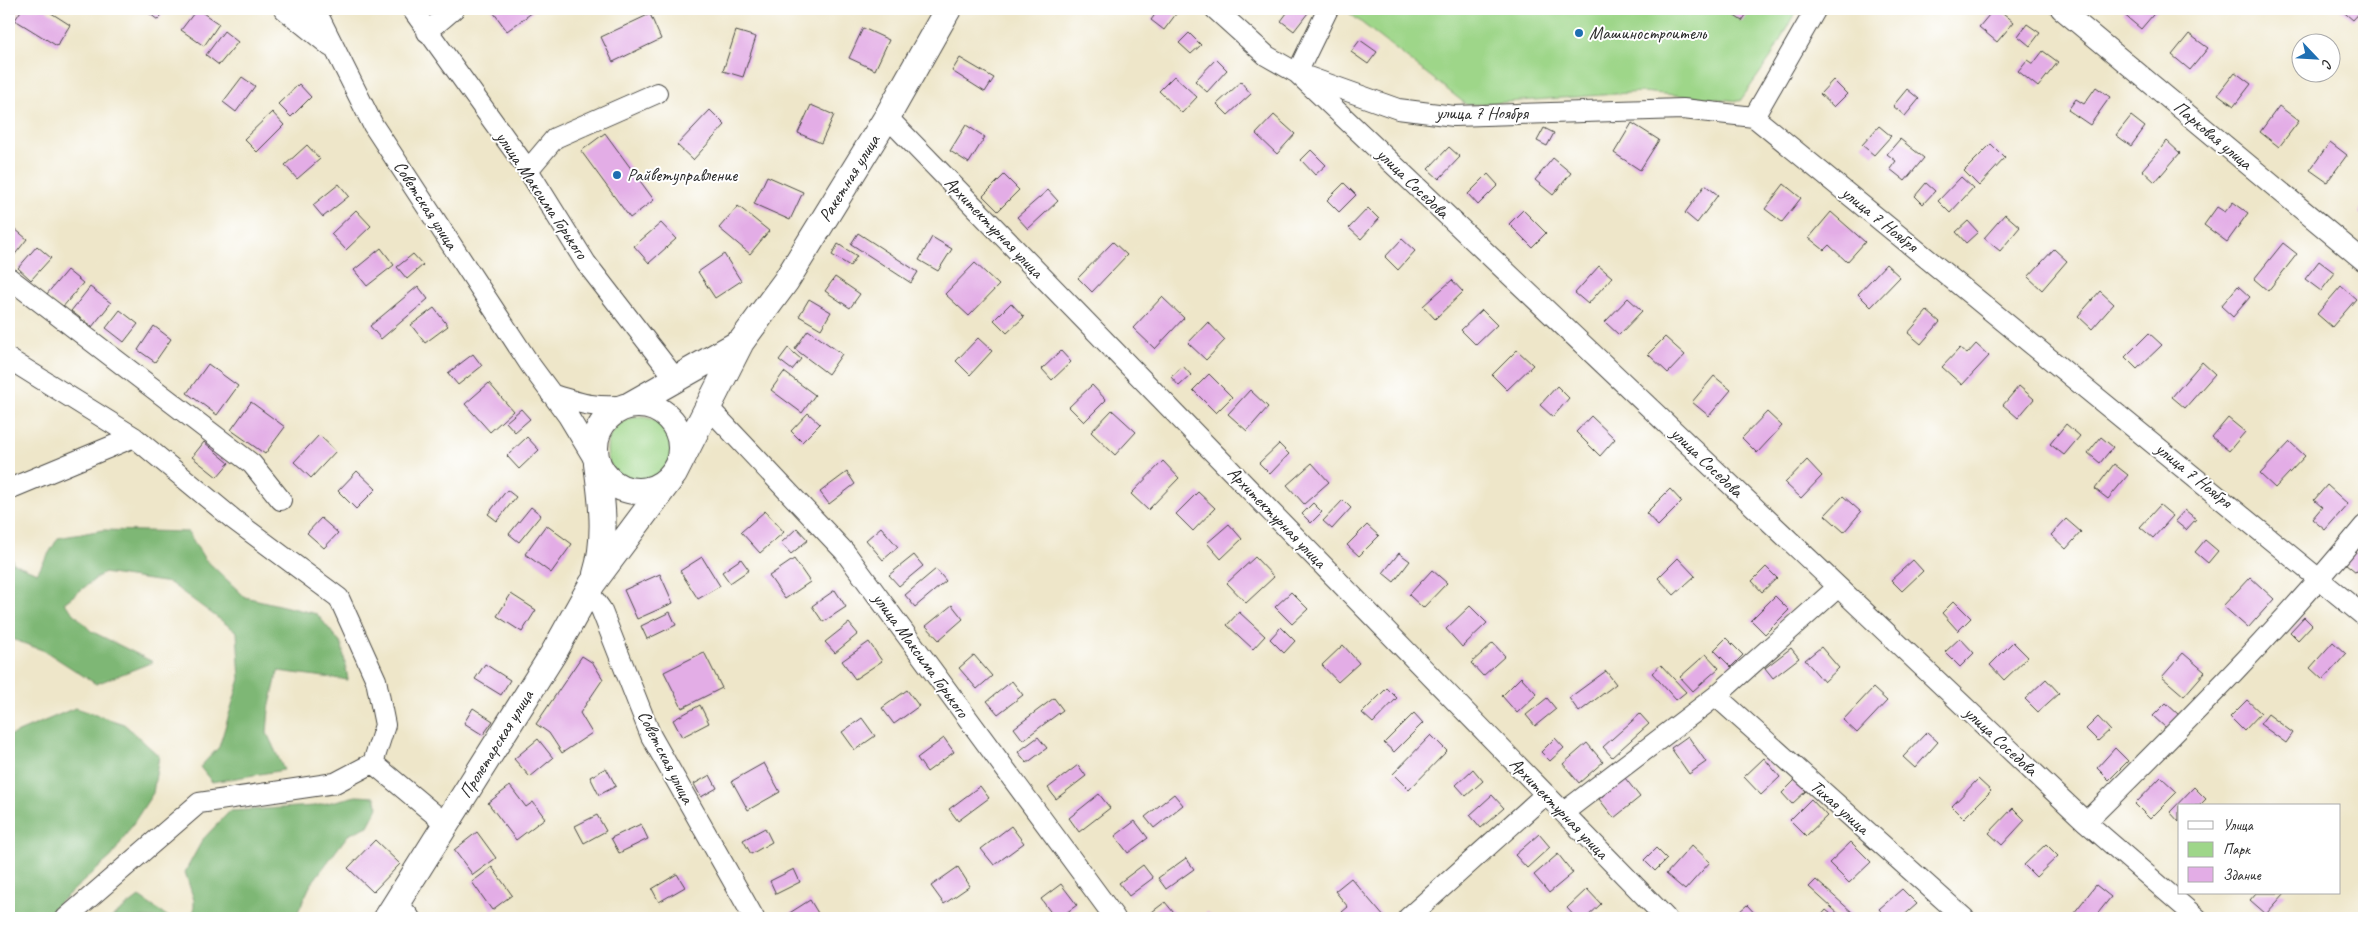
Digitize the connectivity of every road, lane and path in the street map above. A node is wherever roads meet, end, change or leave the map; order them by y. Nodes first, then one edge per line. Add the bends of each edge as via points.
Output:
1 (284, 9) edge
2 (315, 9) edge
3 (412, 9) edge
4 (454, 9) edge
5 (948, 9) edge
6 (1215, 9) edge
7 (1328, 9) edge
8 (1816, 9) edge
9 (2061, 9) edge
10 (427, 32) junction
11 (336, 51) junction
12 (1297, 73) junction
13 (657, 93) dead end
14 (887, 117) junction
15 (1754, 117) junction
16 (528, 170) junction
17 (2364, 261) edge
18 (9, 278) edge
19 (741, 342) junction
20 (9, 359) edge
21 (675, 378) junction
22 (551, 394) junction
23 (630, 405) junction
24 (709, 408) junction
25 (134, 437) junction
26 (597, 464) junction
27 (674, 474) junction
28 (9, 489) edge
29 (281, 500) dead end
30 (2364, 526) edge
31 (2321, 578) junction
32 (1838, 587) junction
33 (590, 588) junction
34 (2364, 616) edge
35 (1716, 696) junction
36 (373, 763) junction
37 (1546, 794) junction
38 (1564, 812) junction
39 (2086, 822) junction
40 (446, 824) junction
41 (398, 913) edge
42 (66, 918) edge
43 (754, 918) edge
44 (1115, 918) edge
45 (1408, 918) edge
46 (1666, 918) edge
47 (1964, 918) edge
48 (2198, 918) edge

1 - 11 street
2 - 11 street, Советская улица
3 - 10 street, улица Максима Горького
4 - 10 street
5 - 14 main road, Ракетная улица
6 - 12 street, улица Соседова via 1267,56
7 - 12 street
8 - 15 street
9 - 17 street, Парковая улица
10 - 16 street, улица Максима Горького
11 - 22 street, Советская улица via 374,125
12 - 15 street, улица 7 Ноября via 1398,109 1454,116 1683,110
12 - 32 street, улица Соседова
13 - 16 street via 555,138
14 - 19 main road, Ракетная улица via 786,281
14 - 37 street, Архитектурная улица
15 - 31 street, улица 7 Ноября
16 - 21 street, улица Максима Горького via 586,262
18 - 29 street via 252,464
19 - 21 main road, Ракетная улица
19 - 24 main road, Ракетная улица
20 - 25 street
21 - 23 main road, Ракетная улица
22 - 23 street via 594,407
22 - 26 street, Советская улица
23 - 26 main road via 614,412 602,424 594,450
23 - 27 main road via 647,406 668,416 681,437 682,456
24 - 27 main road, Ракетная улица
24 - 44 street, улица Максима Горького via 845,552
25 - 28 street
25 - 36 street via 233,519 339,598 376,680 385,725
26 - 27 main road via 604,476 621,489 642,492 660,487
26 - 33 main road, Пролетарская улица via 602,534 600,560
27 - 33 main road, Пролетарская улица
30 - 31 street
31 - 34 street, улица 7 Ноября
31 - 39 street via 2198,710
32 - 35 street
32 - 39 street, улица Соседова
33 - 40 main road, Пролетарская улица via 553,654
33 - 43 street, Советская улица via 651,736
35 - 38 street
35 - 47 street, Тихая улица
36 - 40 street
36 - 42 street via 335,783 199,804
37 - 38 street, Архитектурная улица
37 - 45 street
38 - 46 street, Архитектурная улица
39 - 48 street, улица Соседова
40 - 41 main road, Пролетарская улица

